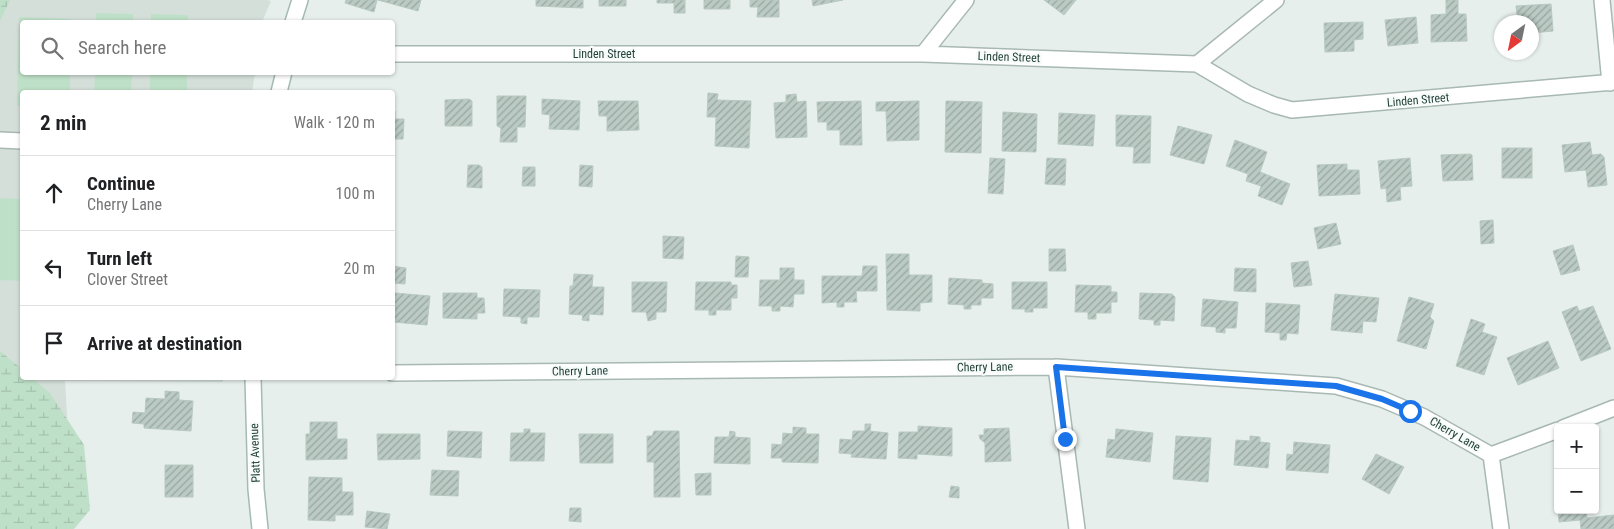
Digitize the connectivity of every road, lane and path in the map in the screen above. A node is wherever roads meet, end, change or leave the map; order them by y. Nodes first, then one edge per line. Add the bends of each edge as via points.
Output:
1 (300, 0) edge
2 (966, 0) edge
3 (1276, 0) edge
4 (1602, 0) edge
5 (294, 20) edge
6 (395, 54) edge
7 (923, 54) junction
8 (1197, 64) junction
9 (283, 75) edge
10 (1612, 82) edge
11 (280, 90) edge
12 (0, 140) edge
13 (20, 141) edge
14 (1056, 367) junction
15 (395, 373) edge
16 (253, 380) edge
17 (1614, 408) edge
18 (1573, 424) edge
19 (1554, 431) edge
20 (1491, 455) junction
21 (260, 529) edge
22 (1077, 529) edge
23 (1501, 529) edge

1 - 5 street
2 - 7 street
3 - 8 street
4 - 10 street
6 - 7 street, Linden Street
7 - 8 street, Linden Street
8 - 10 street, Linden Street via 1248,94 1292,110
9 - 11 street
12 - 13 street
14 - 15 street, Cherry Lane
14 - 20 street, Cherry Lane via 1336,386 1382,399 1424,416
14 - 22 street
16 - 21 street, Platt Avenue
17 - 18 street
19 - 20 street, Cherry Lane
20 - 23 street

